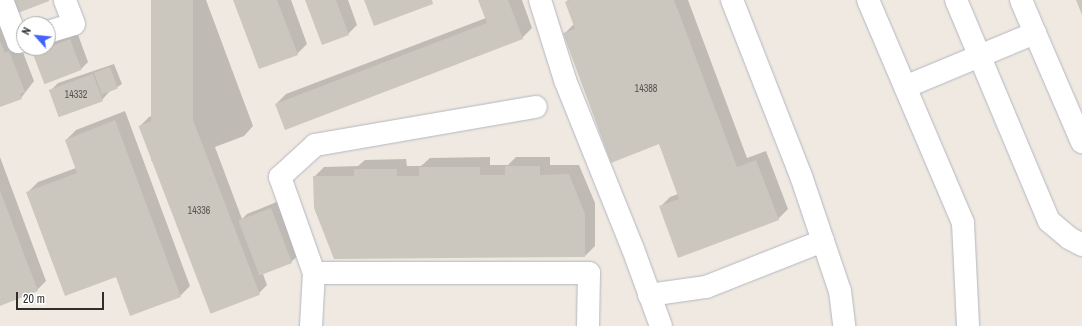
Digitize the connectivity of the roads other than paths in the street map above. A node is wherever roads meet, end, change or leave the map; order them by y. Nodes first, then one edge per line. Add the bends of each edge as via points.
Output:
1 (2, 0) edge
2 (65, 0) edge
3 (540, 0) edge
4 (732, 0) edge
5 (868, 0) edge
6 (956, 0) edge
7 (1021, 0) edge
8 (56, 30) edge
9 (1035, 33) junction
10 (16, 37) edge
11 (980, 56) junction
12 (905, 88) junction
13 (536, 107) dead end
14 (1082, 142) edge
15 (823, 241) junction
16 (1082, 245) edge
17 (314, 273) junction
18 (649, 296) junction
19 (310, 326) edge
20 (588, 326) edge
21 (661, 326) edge
22 (844, 326) edge
23 (968, 326) edge

1 - 10 lane
2 - 8 lane via 74,24
3 - 18 lane via 565,80
4 - 15 lane via 801,176
5 - 12 lane
6 - 11 lane
7 - 9 lane
9 - 11 lane
9 - 14 lane
11 - 12 lane
11 - 16 lane via 1049,221
12 - 23 lane via 963,223
13 - 17 lane via 315,145 280,177
15 - 18 lane via 706,287
15 - 22 lane via 840,291
17 - 19 lane
17 - 20 lane via 589,273
18 - 21 lane

